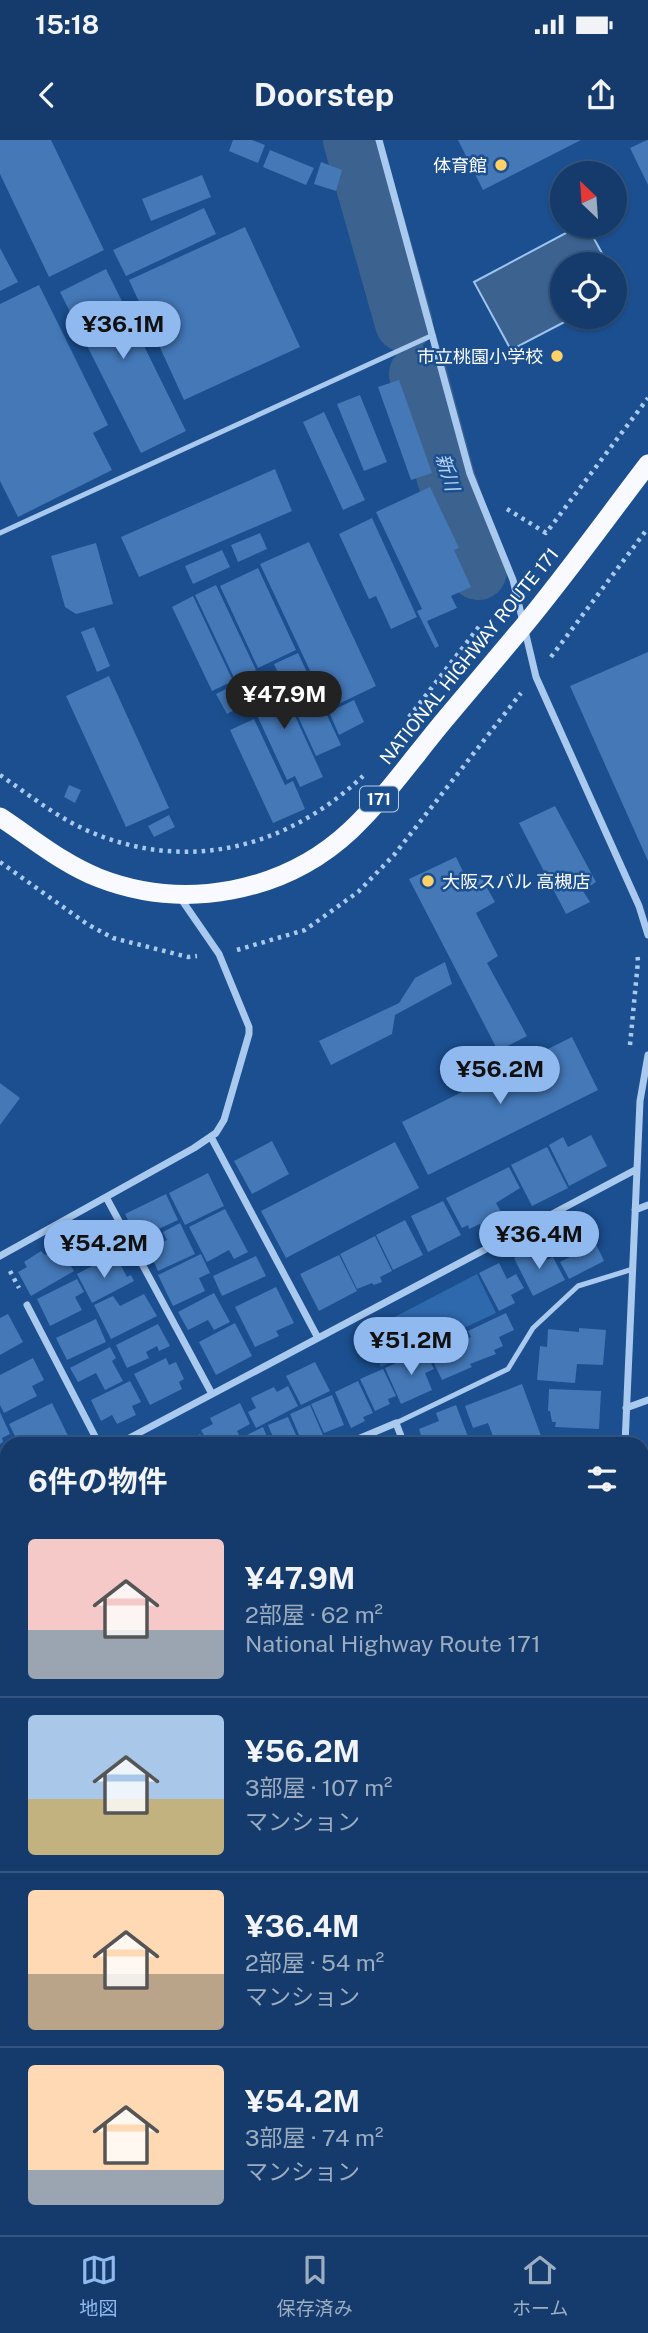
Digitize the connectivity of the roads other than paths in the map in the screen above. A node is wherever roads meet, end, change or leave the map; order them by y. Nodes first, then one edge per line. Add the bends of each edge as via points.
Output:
1 (379, 140) edge
2 (433, 335) junction
3 (648, 464) edge
4 (0, 532) edge
5 (524, 626) junction
6 (0, 817) edge
7 (178, 895) junction
8 (648, 936) edge
9 (648, 1055) edge
10 (211, 1137) junction
11 (637, 1169) junction
12 (106, 1197) junction
13 (648, 1205) edge
14 (635, 1210) junction
15 (1, 1255) edge
16 (632, 1269) junction
17 (27, 1305) road end
18 (318, 1338) junction
19 (212, 1394) junction
20 (648, 1399) edge
21 (626, 1408) junction
22 (396, 1423) junction
23 (95, 1437) edge
24 (131, 1437) edge
25 (363, 1437) edge
26 (401, 1437) edge
27 (625, 1437) edge

1 - 2 street
2 - 4 lane
2 - 5 street via 470,474 513,580
3 - 5 highway, NATIONAL HIGHWAY ROUTE 171 / 171
5 - 7 highway, NATIONAL HIGHWAY ROUTE 171 / 171 via 366,815 331,847 270,880 225,892
5 - 8 street via 536,677 639,906
6 - 7 highway, NATIONAL HIGHWAY ROUTE 171 / 171 via 98,877 137,890
7 - 10 street via 219,954 249,1027 224,1120
9 - 11 street via 640,1101
10 - 12 street
10 - 18 street
11 - 14 street
11 - 18 street
12 - 15 street
12 - 19 street
13 - 14 street
14 - 16 street
16 - 21 street
16 - 22 lane via 578,1286 533,1328 508,1369
17 - 23 street
18 - 19 street
19 - 24 street
20 - 21 street
21 - 27 street
22 - 25 street
22 - 26 street

